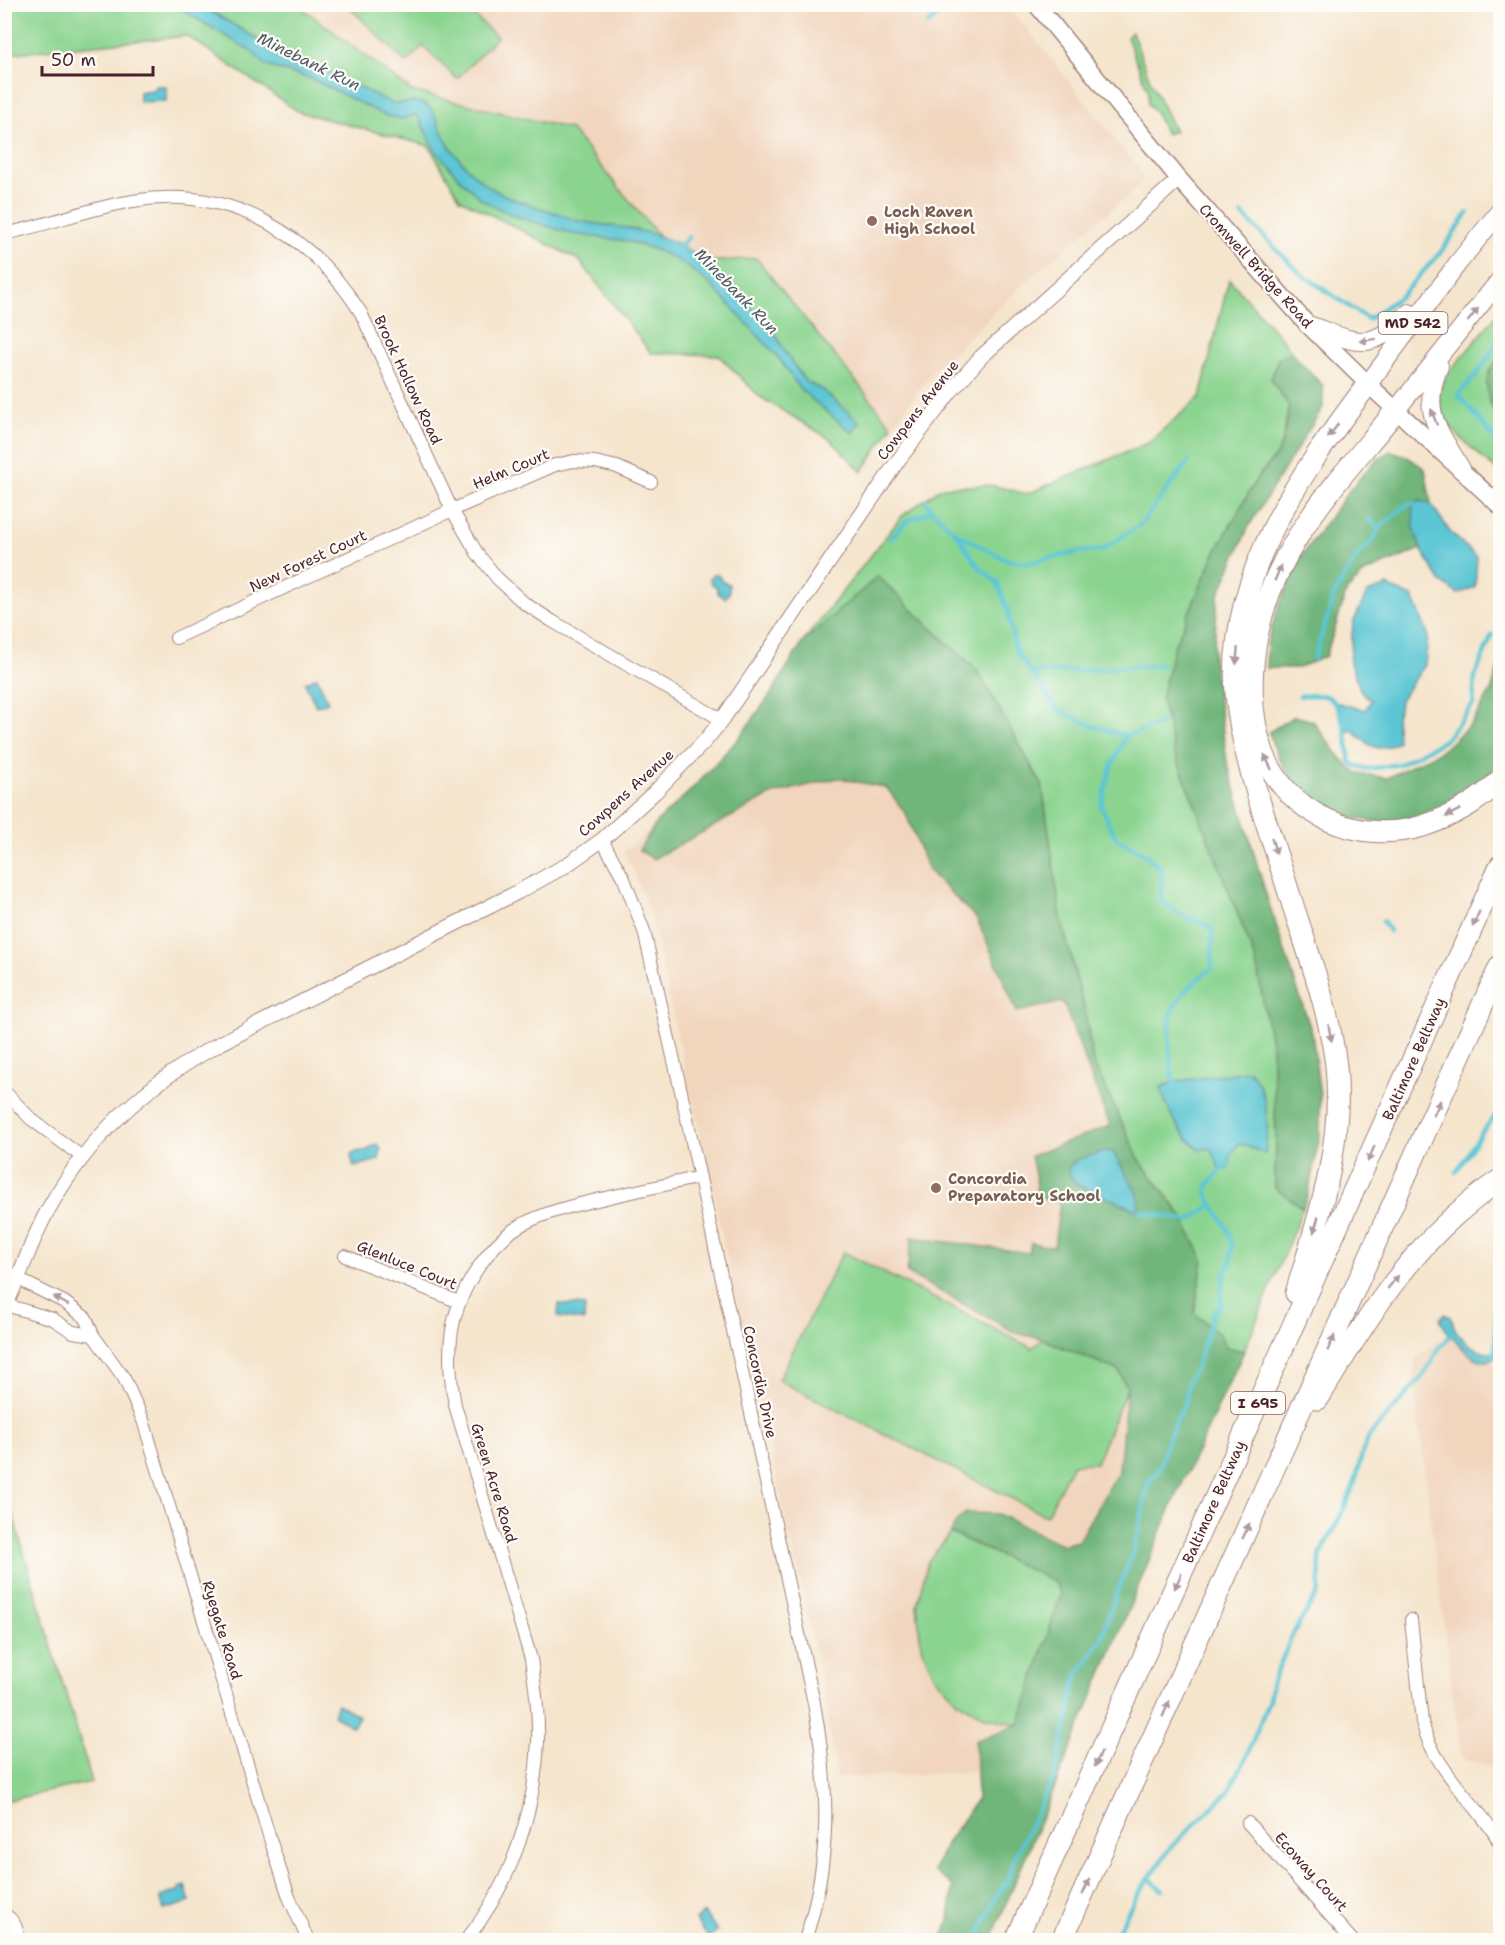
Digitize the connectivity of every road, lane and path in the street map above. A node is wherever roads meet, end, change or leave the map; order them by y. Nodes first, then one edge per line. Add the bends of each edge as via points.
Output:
1 (1036, 4) edge
2 (1179, 179) junction
3 (1500, 211) edge
4 (4, 234) edge
5 (1458, 263) junction
6 (1500, 280) edge
7 (1308, 326) junction
8 (1446, 350) junction
9 (1368, 384) junction
10 (1396, 410) junction
11 (1461, 469) junction
12 (651, 482) dead end
13 (1500, 506) edge
14 (452, 510) junction
15 (176, 638) dead end
16 (722, 720) junction
17 (1500, 780) edge
18 (602, 840) junction
19 (1500, 866) edge
20 (1500, 966) edge
21 (4, 1091) edge
22 (82, 1157) junction
23 (700, 1177) junction
24 (1500, 1180) edge
25 (345, 1256) dead end
26 (18, 1280) junction
27 (459, 1302) junction
28 (5, 1306) edge
29 (93, 1335) junction
30 (1273, 1370) junction
31 (1272, 1473) junction
32 (1411, 1620) dead end
33 (1248, 1823) dead end
34 (1500, 1845) edge
35 (4, 1914) edge
36 (18, 1941) edge
37 (309, 1941) edge
38 (466, 1941) edge
39 (805, 1941) edge
40 (1016, 1941) edge
41 (1062, 1941) edge
42 (1352, 1941) edge

1 - 2 main road, Cromwell Bridge Road
2 - 7 main road, Cromwell Bridge Road
2 - 16 street, Cowpens Avenue via 981,357 951,391 897,462
3 - 5 main road, MD 542
4 - 14 street, Brook Hollow Road via 157,198 225,206 284,232 327,267 361,313
5 -> 7 main road via 1392,331 1381,337 1367,342 1352,341
5 - 9 main road, MD 542
8 -> 6 main road, MD 542
7 - 9 main road, Cromwell Bridge Road
8 - 10 main road, MD 542
11 -> 8 main road via 1431,410 1432,383
9 - 10 main road, Cromwell Bridge Road
9 -> 30 highway via 1320,448 1279,515 1246,599 1239,635 1236,692 1248,759 1321,994 1336,1067 1337,1105 1329,1179
10 - 11 main road, Cromwell Bridge Road
17 -> 10 highway via 1478,799 1433,823 1389,833 1365,832 1323,819 1303,806 1274,774 1263,752 1254,709 1254,658 1275,577 1306,520
11 - 13 main road, Cromwell Bridge Road
12 - 14 street, Helm Court via 617,466 574,461 533,473
14 - 15 street, New Forest Court
14 - 16 street, Brook Hollow Road via 497,579 524,603
16 - 18 street, Cowpens Avenue via 684,765
18 - 22 street, Cowpens Avenue via 545,878 196,1057 139,1097
18 - 23 street, Concordia Drive via 624,879 644,931
19 -> 30 highway, Baltimore Beltway / I 695
31 -> 20 highway, I 695
21 - 22 street via 32,1119
22 - 26 street, Cowpens Avenue via 49,1209
23 - 27 street, Green Acre Road via 567,1207 521,1225 486,1257
23 - 39 street, Concordia Drive via 821,1746 826,1816 823,1855
31 -> 24 highway via 1387,1290 1441,1229
25 - 27 street, Glenluce Court
26 - 28 street, Cowpens Avenue
29 -> 26 street, Ryegate Road via 86,1318 64,1302
27 - 38 street, Green Acre Road via 449,1355 455,1405 531,1659 538,1739 535,1783 521,1838 511,1866
28 - 29 street via 53,1319 73,1332
29 - 37 street, Ryegate Road via 124,1378 143,1420 271,1842
30 -> 40 highway, Baltimore Beltway / I 695
41 -> 31 highway, I 695
32 - 34 street via 1426,1738
33 - 42 street, Ecoway Court
35 - 36 street via 15,1924

